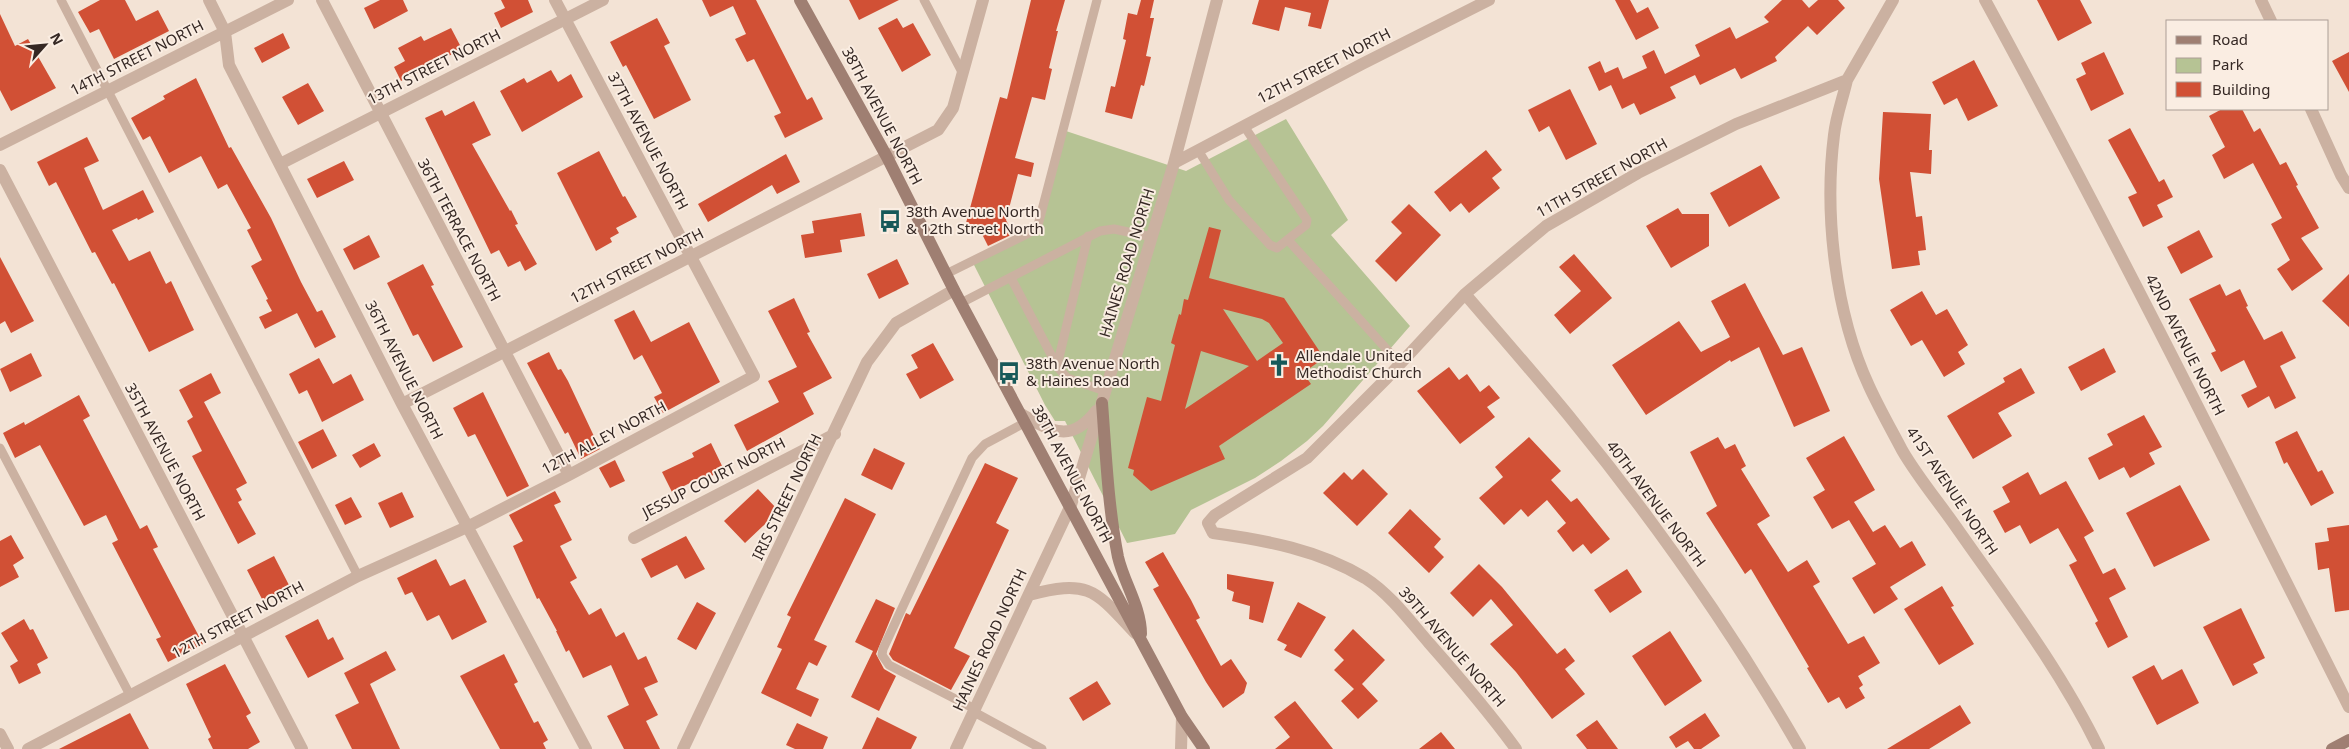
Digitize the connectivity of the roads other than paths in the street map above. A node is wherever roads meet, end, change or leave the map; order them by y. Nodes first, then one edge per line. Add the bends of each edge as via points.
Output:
1 (61, 0) edge
2 (209, 0) edge
3 (288, 0) edge
4 (322, 0) edge
5 (555, 0) edge
6 (603, 0) edge
7 (800, 0) edge
8 (924, 0) edge
9 (983, 0) edge
10 (1097, 0) edge
11 (1218, 0) edge
12 (1490, 0) edge
13 (1893, 0) edge
14 (1985, 0) edge
15 (2261, 0) edge
16 (565, 19) junction
17 (2271, 20) edge
18 (225, 32) junction
19 (963, 74) junction
20 (1847, 80) junction
21 (108, 90) junction
22 (2311, 110) edge
23 (379, 112) junction
24 (1244, 126) junction
25 (0, 145) edge
26 (1198, 150) junction
27 (887, 157) junction
28 (1174, 163) junction
29 (280, 164) junction
30 (0, 170) edge
31 (2349, 188) edge
32 (1088, 236) junction
33 (1152, 237) junction
34 (1288, 240) junction
35 (690, 257) junction
36 (946, 274) junction
37 (1011, 278) junction
38 (954, 290) junction
39 (1465, 294) junction
40 (961, 303) junction
41 (505, 351) junction
42 (1400, 364) junction
43 (1057, 366) junction
44 (754, 376) joint
45 (1104, 397) junction
46 (402, 404) junction
47 (1024, 418) junction
48 (835, 434) junction
49 (0, 448) edge
50 (568, 475) junction
51 (1071, 505) junction
52 (467, 527) junction
53 (1213, 533) joint
54 (634, 538) dead end
55 (358, 576) junction
56 (1029, 595) junction
57 (242, 635) junction
58 (1140, 639) junction
59 (130, 695) junction
60 (2349, 707) edge
61 (974, 711) junction
62 (1182, 717) junction
63 (0, 734) edge
64 (2349, 740) edge
65 (8, 749) edge
66 (28, 749) edge
67 (302, 749) edge
68 (586, 749) edge
69 (683, 749) edge
70 (956, 749) edge
71 (1042, 749) edge
72 (1181, 749) edge
73 (1204, 749) edge
74 (1516, 749) edge
75 (1800, 749) edge
76 (2100, 749) edge
77 (2332, 749) edge

1 - 21 lane
2 - 18 street, 36TH AVENUE NORTH
3 - 18 street, 14TH STREET NORTH
4 - 23 street, 36TH TERRACE NORTH
5 - 16 street, 37TH AVENUE NORTH
6 - 16 street, 13TH STREET NORTH
7 - 27 main road, 38TH AVENUE NORTH
8 - 19 lane
9 - 19 street
10 - 36 lane via 1037,229
11 - 28 street, HAINES ROAD NORTH
12 - 24 street, 12TH STREET NORTH
13 - 20 street
14 - 60 street, 42ND AVENUE NORTH via 2173,357
15 - 17 street
16 - 23 street, 13TH STREET NORTH
16 - 35 street, 37TH AVENUE NORTH
18 - 21 street, 14TH STREET NORTH
18 - 29 street, 36TH AVENUE NORTH via 229,66
19 - 27 street via 954,108 938,130
20 - 39 street, 11TH STREET NORTH via 1736,124 1638,173 1546,226
20 - 76 street, 41ST AVENUE NORTH via 1834,134 1831,190 1834,241 1841,297 1869,386 1903,451 2078,707
21 - 25 street, 14TH STREET NORTH
21 - 55 lane
22 - 31 street
23 - 29 street, 13TH STREET NORTH
23 - 41 street, 36TH TERRACE NORTH
24 - 26 street, 12TH STREET NORTH
24 - 34 lane via 1307,220 1306,225
26 - 28 street, 12TH STREET NORTH
26 - 34 lane via 1223,192 1274,248
27 - 35 street, 12TH STREET NORTH
27 - 36 main road, 38TH AVENUE NORTH
28 - 33 street, HAINES ROAD NORTH
29 - 46 street, 36TH AVENUE NORTH
30 - 57 street, 35TH AVENUE NORTH
32 - 33 lane via 1114,229
32 - 37 lane
32 - 43 lane
33 - 45 street, HAINES ROAD NORTH
34 - 42 lane
35 - 41 street, 12TH STREET NORTH
35 - 44 street, 37TH AVENUE NORTH
36 - 38 main road, 38TH AVENUE NORTH
37 - 40 lane
37 - 43 lane
38 - 40 main road, 38TH AVENUE NORTH
38 - 48 street, IRIS STREET NORTH via 896,323 867,362
39 - 42 street, 11TH STREET NORTH
39 - 75 street, 40TH AVENUE NORTH via 1573,421 1646,516 1708,603
40 - 47 main road, 38TH AVENUE NORTH
41 - 46 street, 12TH STREET NORTH
41 - 50 street, 36TH TERRACE NORTH
42 - 53 street, 11TH STREET NORTH via 1308,458 1215,515 1208,523
43 - 45 lane via 1067,378
44 - 50 street, 12TH ALLEY NORTH
45 - 47 street via 1085,425 1072,431 1057,432
45 - 51 street, HAINES ROAD NORTH
45 - 58 main road via 1110,513 1119,560 1141,623
46 - 52 street, 36TH AVENUE NORTH
47 - 51 main road, 38TH AVENUE NORTH
47 - 61 lane via 985,444 972,458 883,649 882,655 889,665
48 - 54 street, JESSUP COURT NORTH
48 - 69 street, IRIS STREET NORTH
49 - 59 lane
50 - 52 street, 12TH ALLEY NORTH
51 - 56 street, HAINES ROAD NORTH
51 - 58 main road, 38TH AVENUE NORTH
52 - 55 street, 12TH STREET NORTH
52 - 68 street, 36TH AVENUE NORTH
53 - 74 street, 39TH AVENUE NORTH via 1268,542 1312,554 1366,579 1398,607
55 - 57 street, 12TH STREET NORTH
56 - 58 street via 1058,587 1082,588 1104,600
56 - 61 street, HAINES ROAD NORTH
57 - 59 street, 12TH STREET NORTH
57 - 67 street, 35TH AVENUE NORTH
58 - 62 main road, 38TH AVENUE NORTH
59 - 66 street, 12TH STREET NORTH
61 - 70 street, HAINES ROAD NORTH
61 - 71 lane
62 - 72 street
62 - 73 main road, 38TH AVENUE NORTH
63 - 65 street
64 - 77 main road

